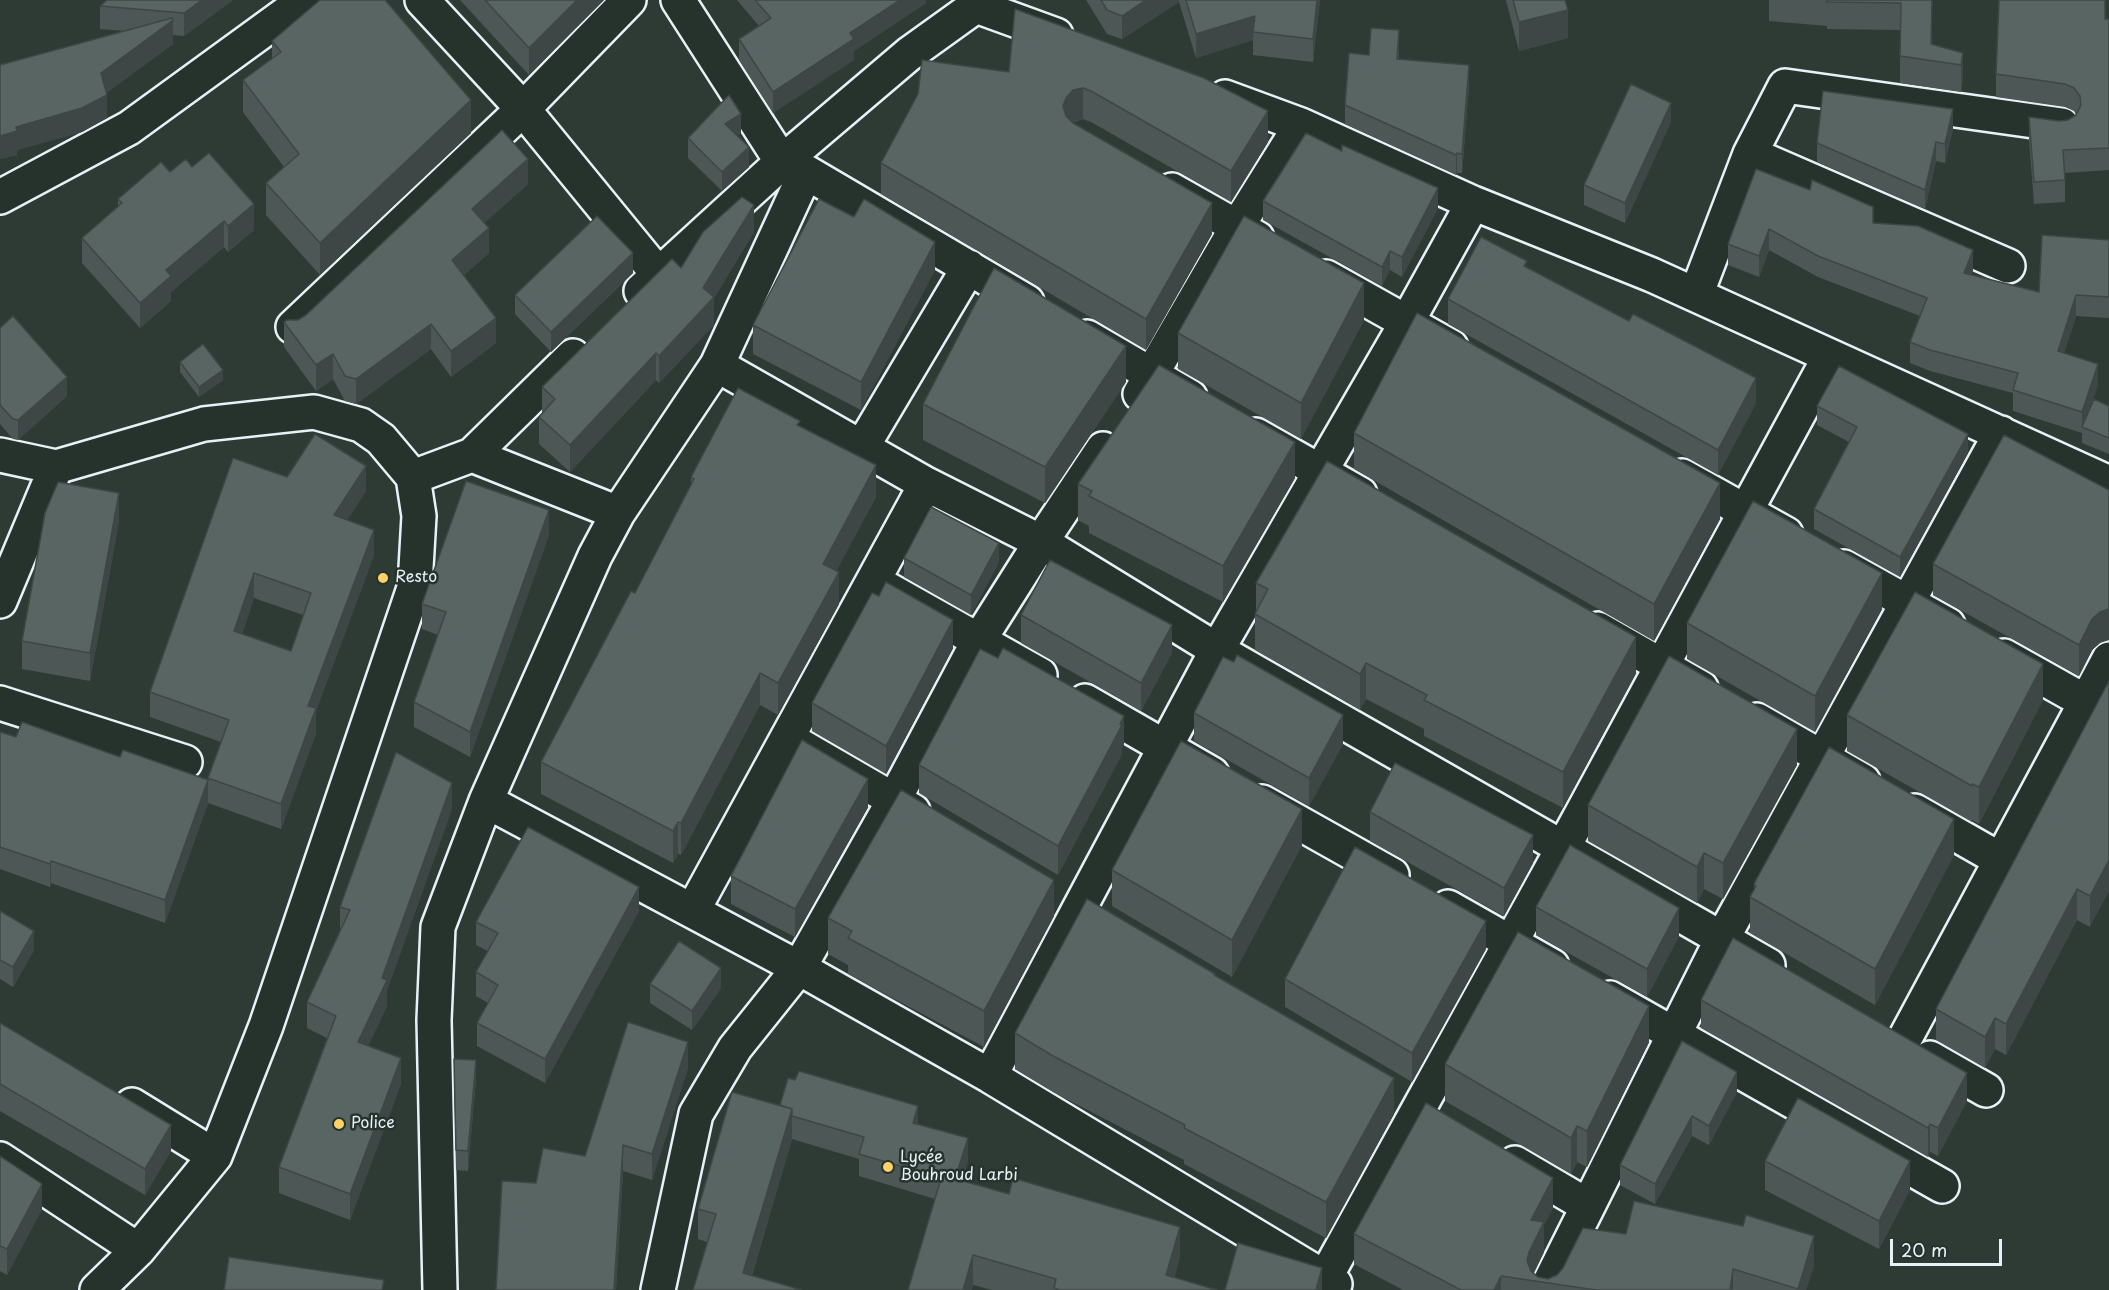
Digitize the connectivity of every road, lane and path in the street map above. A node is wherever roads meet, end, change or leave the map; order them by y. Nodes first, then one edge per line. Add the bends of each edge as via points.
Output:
1 (305, 0) edge
2 (422, 0) edge
3 (629, 0) edge
4 (678, 0) edge
5 (980, 3) edge
6 (1088, 47) edge
7 (1200, 88) edge
8 (523, 109) junction
9 (1301, 125) junction
10 (2062, 125) edge
11 (1750, 154) junction
12 (794, 167) junction
13 (1144, 174) edge
14 (0, 198) edge
15 (1473, 203) junction
16 (1237, 227) junction
17 (2008, 266) dead end
18 (969, 267) junction
19 (658, 274) junction
20 (1696, 295) junction
21 (616, 315) edge
22 (1407, 322) junction
23 (293, 327) edge
24 (590, 340) edge
25 (1830, 356) junction
26 (1476, 361) edge
27 (717, 365) junction
28 (1153, 376) junction
29 (2001, 434) junction
30 (861, 447) junction
31 (0, 455) edge
32 (472, 455) junction
33 (1655, 461) edge
34 (56, 467) junction
35 (1320, 471) junction
36 (412, 477) junction
37 (2109, 483) edge
38 (926, 484) junction
39 (1381, 506) edge
40 (1746, 511) junction
41 (618, 513) junction
42 (1041, 542) junction
43 (873, 581) junction
44 (0, 601) edge
45 (1908, 602) junction
46 (1572, 615) edge
47 (979, 640) junction
48 (1217, 650) junction
49 (2109, 659) edge
50 (1661, 665) junction
51 (2086, 702) junction
52 (0, 703) edge
53 (787, 738) junction
54 (1165, 747) junction
55 (1822, 758) junction
56 (185, 762) dead end
57 (894, 800) junction
58 (486, 801) junction
59 (935, 824) edge
60 (1563, 848) junction
61 (2001, 860) junction
62 (1069, 903) junction
63 (693, 910) junction
64 (1108, 926) edge
65 (1722, 939) junction
66 (1510, 942) junction
67 (799, 968) junction
68 (1792, 980) edge
69 (1873, 1025) edge
70 (1674, 1035) junction
71 (1903, 1042) junction
72 (990, 1076) junction
73 (102, 1088) edge
74 (1986, 1090) dead end
75 (1409, 1101) junction
76 (1449, 1124) edge
77 (1489, 1148) edge
78 (215, 1156) junction
79 (0, 1159) edge
80 (1942, 1186) dead end
81 (1588, 1206) junction
82 (138, 1250) junction
83 (1335, 1284) edge
84 (97, 1290) edge
85 (440, 1290) edge
86 (658, 1290) edge
87 (1546, 1290) edge

1 - 14 street via 129,128
2 - 8 street
3 - 8 street
4 - 12 street
5 - 6 street
5 - 12 street via 909,54
7 - 9 street
8 - 19 street
8 - 23 street
9 - 15 street
9 - 16 street
10 - 11 street via 1785,86
11 - 17 street
11 - 20 street
12 - 18 street
12 - 19 street
12 - 27 street
13 - 16 street
15 - 20 street
15 - 22 street
16 - 22 street
16 - 28 street
18 - 28 street
18 - 30 street
19 - 21 street
20 - 25 street
22 - 26 street
22 - 35 street
24 - 32 street
25 - 29 street
25 - 40 street
27 - 30 street
27 - 41 street
28 - 35 street
28 - 42 street
29 - 37 street
29 - 45 street
30 - 38 street
31 - 34 street
32 - 36 street
32 - 41 street
33 - 40 street
34 - 36 street via 204,424 314,412 361,425 381,439
34 - 44 street
35 - 39 street
35 - 48 street
36 - 78 street via 418,516 415,585 266,1026
38 - 42 street
38 - 43 street
40 - 45 street
40 - 50 street
41 - 58 street
42 - 47 street
42 - 48 street
43 - 47 street
43 - 53 street
45 - 51 street
45 - 55 street
46 - 50 street
47 - 54 street
47 - 57 street
48 - 54 street
48 - 60 street
49 - 51 street
50 - 55 street
50 - 60 street
51 - 61 street
52 - 56 street
53 - 57 street
53 - 63 street
54 - 62 street
54 - 66 street
55 - 61 street
55 - 65 street
57 - 59 street
57 - 67 street
58 - 63 street
58 - 85 street via 438,927 434,1020
60 - 65 street
60 - 66 street
61 - 71 street
62 - 64 street
62 - 72 street
63 - 67 street
65 - 68 street
65 - 70 street
66 - 70 street
66 - 75 street
67 - 72 street
67 - 86 street via 735,1048 696,1114
69 - 71 street
70 - 80 street
70 - 81 street
71 - 74 street
72 - 83 street
73 - 78 street
75 - 76 street
75 - 83 street
77 - 81 street
78 - 82 street
79 - 82 street
81 - 87 street
82 - 84 street

